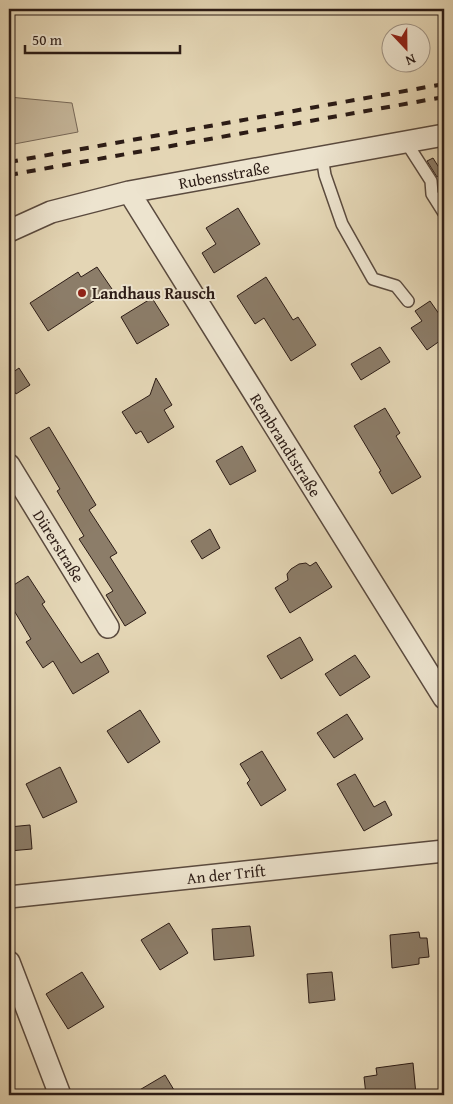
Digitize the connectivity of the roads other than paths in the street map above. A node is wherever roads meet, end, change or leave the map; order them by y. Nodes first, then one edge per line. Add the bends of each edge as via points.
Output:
1 (444, 134) edge
2 (406, 142) junction
3 (322, 157) junction
4 (128, 192) junction
5 (444, 213) edge
6 (9, 231) edge
7 (408, 301) dead end
8 (9, 465) edge
9 (108, 627) dead end
10 (444, 698) edge
11 (444, 851) edge
12 (9, 897) edge
13 (9, 962) edge
14 (60, 1095) edge

1 - 2 street, Rubensstraße
2 - 3 street, Rubensstraße
2 - 5 lane via 431,180 432,194
3 - 4 street, Rubensstraße
3 - 7 lane via 342,224 373,279 396,286
4 - 6 street, Rubensstraße via 51,212
4 - 10 street, Rembrandtstraße
8 - 9 street, Dürerstraße
11 - 12 street, An der Trift
13 - 14 street

